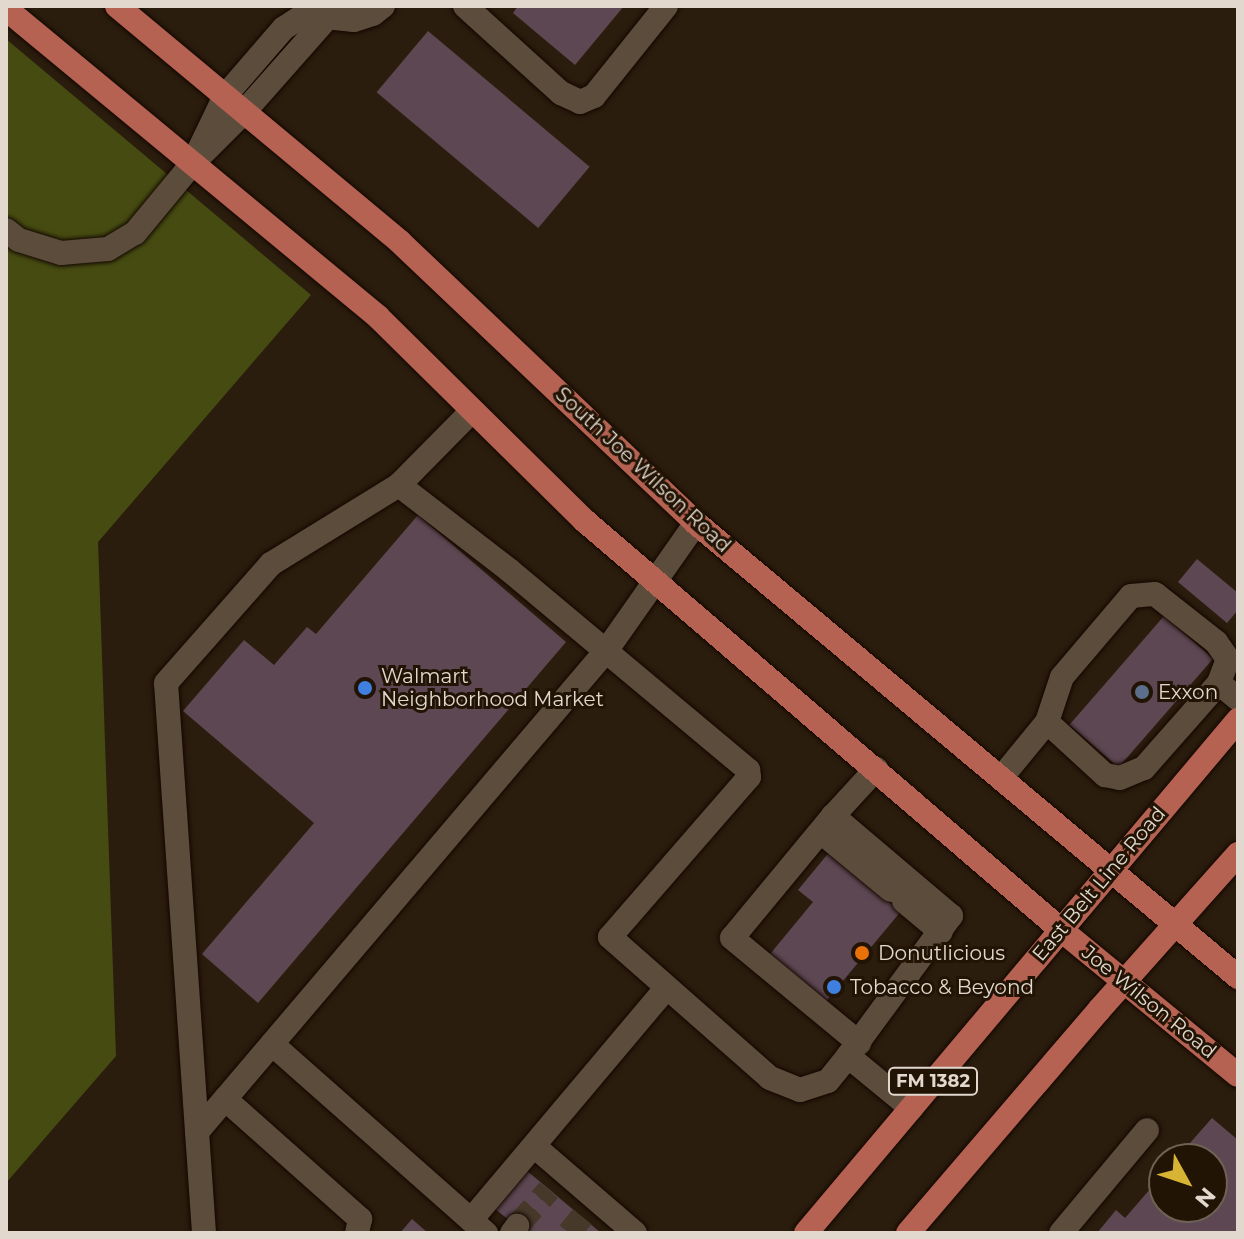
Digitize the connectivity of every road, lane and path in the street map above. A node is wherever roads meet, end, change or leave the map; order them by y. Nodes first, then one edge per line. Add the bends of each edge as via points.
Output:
1 (117, 6) edge
2 (383, 6) edge
3 (465, 6) edge
4 (666, 6) edge
5 (6, 9) edge
6 (319, 10) edge
7 (225, 96) junction
8 (244, 112) junction
9 (192, 164) junction
10 (6, 230) edge
11 (471, 412) junction
12 (399, 485) junction
13 (696, 523) junction
14 (655, 581) junction
15 (606, 651) junction
16 (1219, 683) junction
17 (1238, 699) edge
18 (1238, 720) edge
19 (1047, 722) junction
20 (1163, 747) junction
21 (876, 769) junction
22 (1193, 772) junction
23 (1001, 778) junction
24 (827, 824) junction
25 (1238, 854) edge
26 (1109, 870) junction
27 (1176, 926) junction
28 (1060, 929) junction
29 (941, 932) junction
30 (1238, 977) edge
31 (1124, 981) junction
32 (667, 987) junction
33 (272, 1044) junction
34 (854, 1050) junction
35 (1238, 1075) edge
36 (225, 1099) junction
37 (911, 1108) junction
38 (1147, 1130) dead end
39 (197, 1132) junction
40 (534, 1146) junction
41 (478, 1226) edge
42 (630, 1232) edge
43 (204, 1233) edge
44 (357, 1233) edge
45 (806, 1233) edge
46 (908, 1233) edge
47 (1061, 1233) edge

1 - 7 main road, South Joe Wilson Road
2 - 6 street via 354,20
3 - 4 street via 561,93 580,102 594,96
5 - 9 main road
6 - 7 street via 284,28
6 - 8 street
7 - 8 main road, South Joe Wilson Road
7 - 9 street
8 - 9 street
8 - 13 main road, South Joe Wilson Road via 400,242
9 - 10 street via 135,233 108,249 61,253 19,240
9 - 11 main road via 378,317
11 - 12 street
11 - 14 main road
12 - 15 street
12 - 39 street via 271,564 166,683
13 - 14 street
13 - 23 main road, South Joe Wilson Road
14 - 15 street
14 - 21 main road
15 - 32 street via 748,770 749,777 610,937
15 - 33 street
16 - 17 street
16 - 19 street via 1228,659 1216,642 1155,594 1131,596 1062,677
16 - 20 street
18 - 22 main road, East Belt Line Road / FM 1382
19 - 20 street via 1105,775 1120,778 1144,768
19 - 23 street
20 - 22 street
21 - 24 street
21 - 28 main road
22 - 26 main road, East Belt Line Road / FM 1382
23 - 26 main road, South Joe Wilson Road
24 - 29 street via 897,896
24 - 29 street via 951,916
24 - 34 street via 732,938
25 - 27 main road
26 - 27 main road, South Joe Wilson Road
26 - 28 main road, East Belt Line Road / FM 1382
27 - 30 main road
27 - 31 main road
28 - 31 main road, Joe Wilson Road
28 - 37 main road, East Belt Line Road / FM 1382
29 - 34 street
31 - 35 main road, Joe Wilson Road
31 - 46 main road
32 - 34 street via 770,1078 800,1090 828,1081
32 - 40 street
33 - 36 street
33 - 41 street
34 - 37 street
36 - 39 street
36 - 44 street via 360,1219
37 - 45 main road, East Belt Line Road / FM 1382
38 - 47 street
39 - 43 street
40 - 41 street
40 - 42 street via 556,1180

